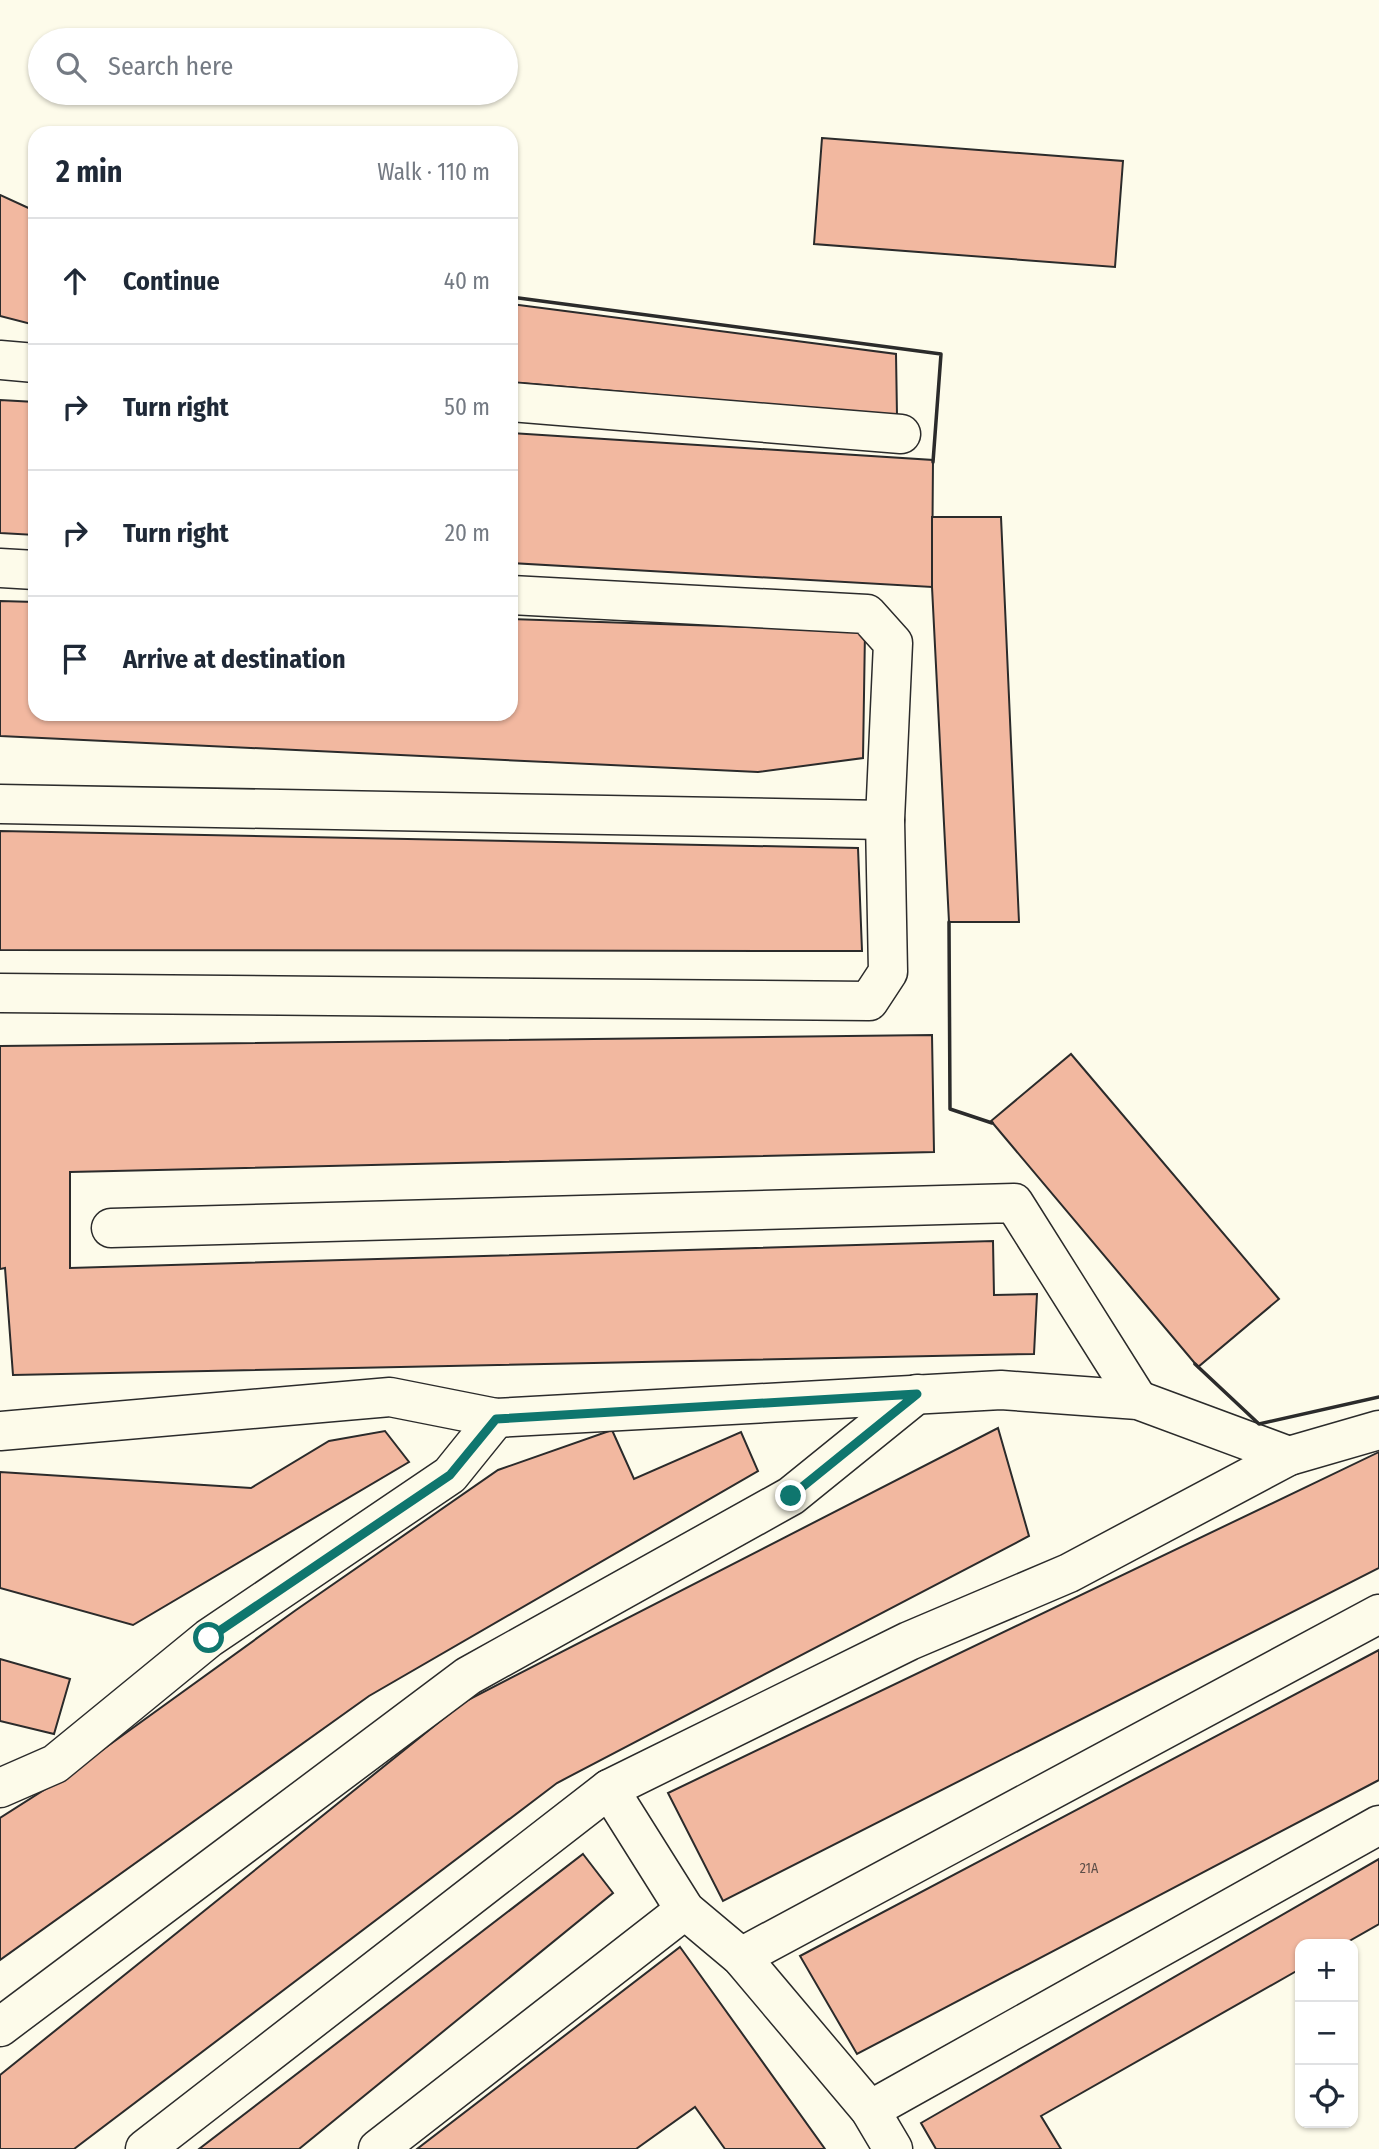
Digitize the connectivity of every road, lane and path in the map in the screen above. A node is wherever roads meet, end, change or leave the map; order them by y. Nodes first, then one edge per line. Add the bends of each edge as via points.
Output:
1 (0, 360) edge
2 (28, 362) edge
3 (518, 403) edge
4 (901, 435) dead end
5 (0, 568) edge
6 (28, 570) edge
7 (518, 595) edge
8 (0, 804) edge
9 (885, 820) junction
10 (0, 993) edge
11 (111, 1228) dead end
12 (917, 1394) junction
13 (1138, 1399) junction
14 (496, 1419) junction
15 (1379, 1430) edge
16 (0, 1431) edge
17 (1289, 1456) junction
18 (1379, 1614) edge
19 (0, 1788) edge
20 (609, 1789) junction
21 (1379, 1825) edge
22 (685, 1910) junction
23 (741, 1957) junction
24 (0, 2027) edge
25 (870, 2110) junction
26 (145, 2149) edge
27 (378, 2149) edge
28 (893, 2149) edge

1 - 2 lane
3 - 4 lane
5 - 6 lane
7 - 9 lane via 867,614 893,643
8 - 9 lane
9 - 10 lane via 888,972 869,1001
11 - 13 lane via 1014,1203
12 - 13 lane via 1001,1391
12 - 14 lane
12 - 24 lane via 791,1496 468,1676
13 - 17 lane
14 - 16 lane via 390,1397
14 - 19 lane via 450,1475 209,1638 55,1764
15 - 17 lane
17 - 20 lane via 1069,1573 909,1641
18 - 23 lane
20 - 22 lane
20 - 26 lane
21 - 25 lane
22 - 23 lane
22 - 27 lane
23 - 25 lane
25 - 28 lane

